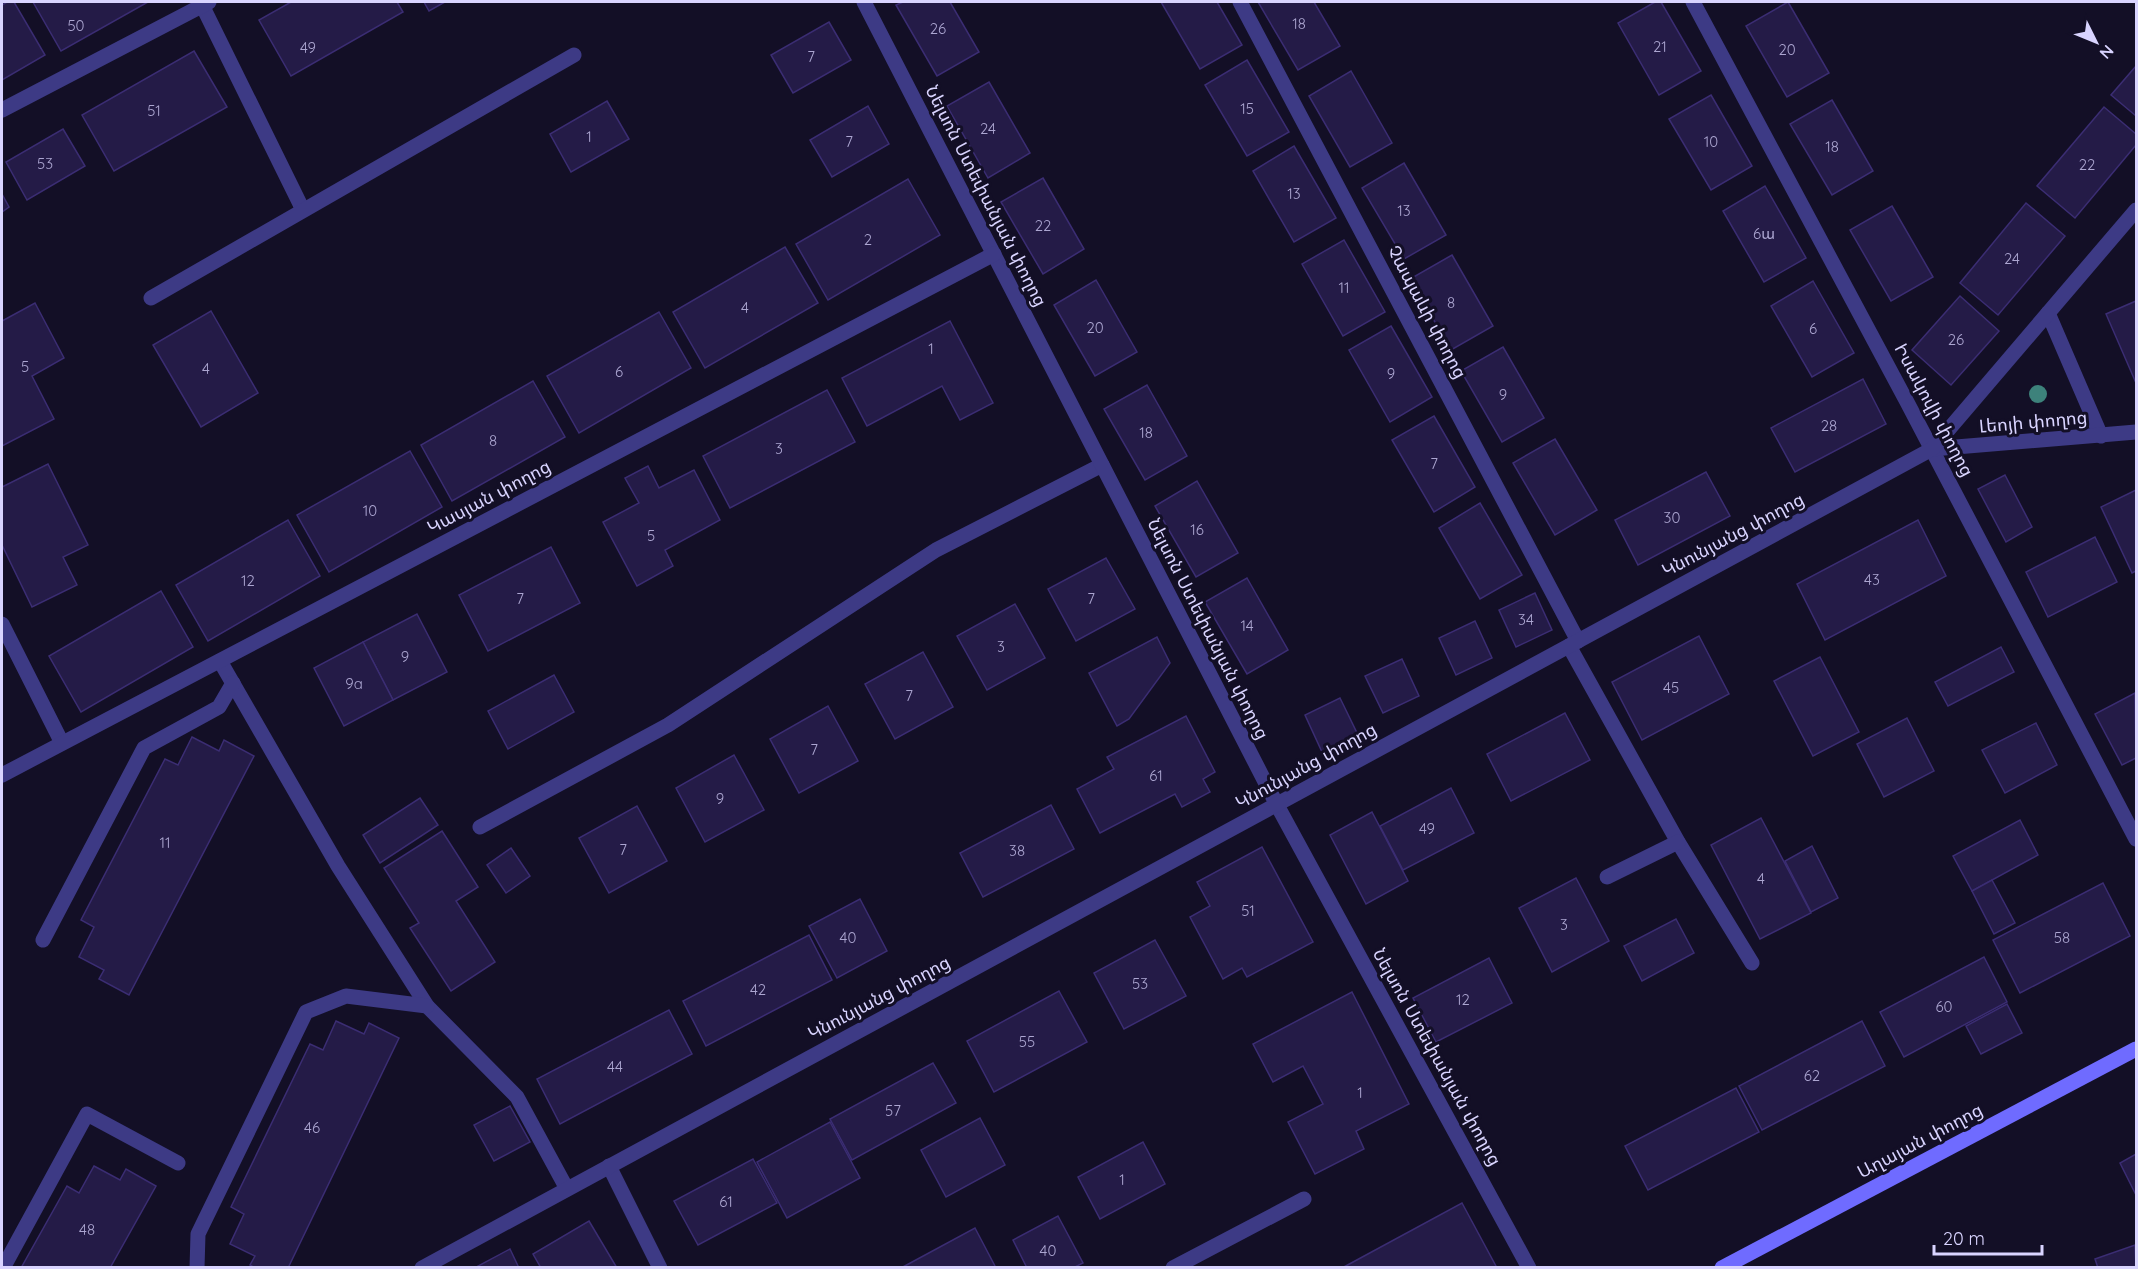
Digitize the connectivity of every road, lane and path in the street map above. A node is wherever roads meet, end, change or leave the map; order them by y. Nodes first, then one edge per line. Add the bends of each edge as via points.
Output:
1 (864, 2) edge
2 (1240, 2) edge
3 (1693, 2) edge
4 (206, 3) edge
5 (574, 55) dead end
6 (2, 110) edge
7 (303, 210) junction
8 (2136, 210) edge
9 (994, 254) junction
10 (151, 298) dead end
11 (2048, 313) junction
12 (2136, 432) edge
13 (2101, 436) junction
14 (1932, 449) junction
15 (1102, 465) junction
16 (2, 624) edge
17 (1574, 643) junction
18 (220, 661) junction
19 (233, 683) junction
20 (62, 743) junction
21 (2, 775) edge
22 (1277, 805) junction
23 (480, 827) dead end
24 (2136, 839) edge
25 (1678, 842) junction
26 (1607, 878) dead end
27 (43, 940) dead end
28 (1752, 963) dead end
29 (427, 1006) junction
30 (2136, 1049) edge
31 (178, 1163) dead end
32 (609, 1166) junction
33 (567, 1189) junction
34 (1304, 1199) dead end
35 (3, 1268) edge
36 (197, 1268) edge
37 (422, 1268) edge
38 (660, 1268) edge
39 (1173, 1268) edge
40 (1529, 1268) edge
41 (1722, 1268) edge

1 - 9 street, Նելսոն Ստեփանյան փողոց
2 - 17 street, Չապաևի փողոց
3 - 14 street, Իսակովի փողոց
4 - 6 street
4 - 7 street
5 - 7 street
7 - 10 street
8 - 11 street, Կնունյանց փողոց
9 - 15 street, Նելսոն Ստեփանյան փողոց
9 - 18 street, Կասյան փողոց
11 - 13 street
11 - 14 street, Կնունյանց փողոց
12 - 13 street, Լեոյի փողոց
13 - 14 street, Լեոյի փողոց
14 - 17 street, Կնունյանց փողոց
14 - 24 street, Իսակովի փողոց
15 - 22 street, Նելսոն Ստեփանյան փողոց
15 - 23 street via 936,550 668,725
16 - 20 street
17 - 22 street, Կնունյանց փողոց
17 - 25 street, Չապաևի փողոց
18 - 19 street
18 - 20 street, Կասյան փողոց
19 - 27 street via 219,707 144,748
19 - 29 street via 338,866
20 - 21 street, Կասյան փողոց
22 - 32 street, Կնունյանց փողոց
22 - 40 street, Նելսոն Ստեփանյան փողոց
25 - 26 street
25 - 28 street, Չապաևի փողոց
29 - 33 street via 517,1097
29 - 36 street via 346,996 306,1012 198,1234
30 - 41 main road, Աղայան փողոց
31 - 35 street via 87,1114
32 - 33 street, Կնունյանց փողոց
32 - 38 street
33 - 37 street, Կնունյանց փողոց
34 - 39 street

